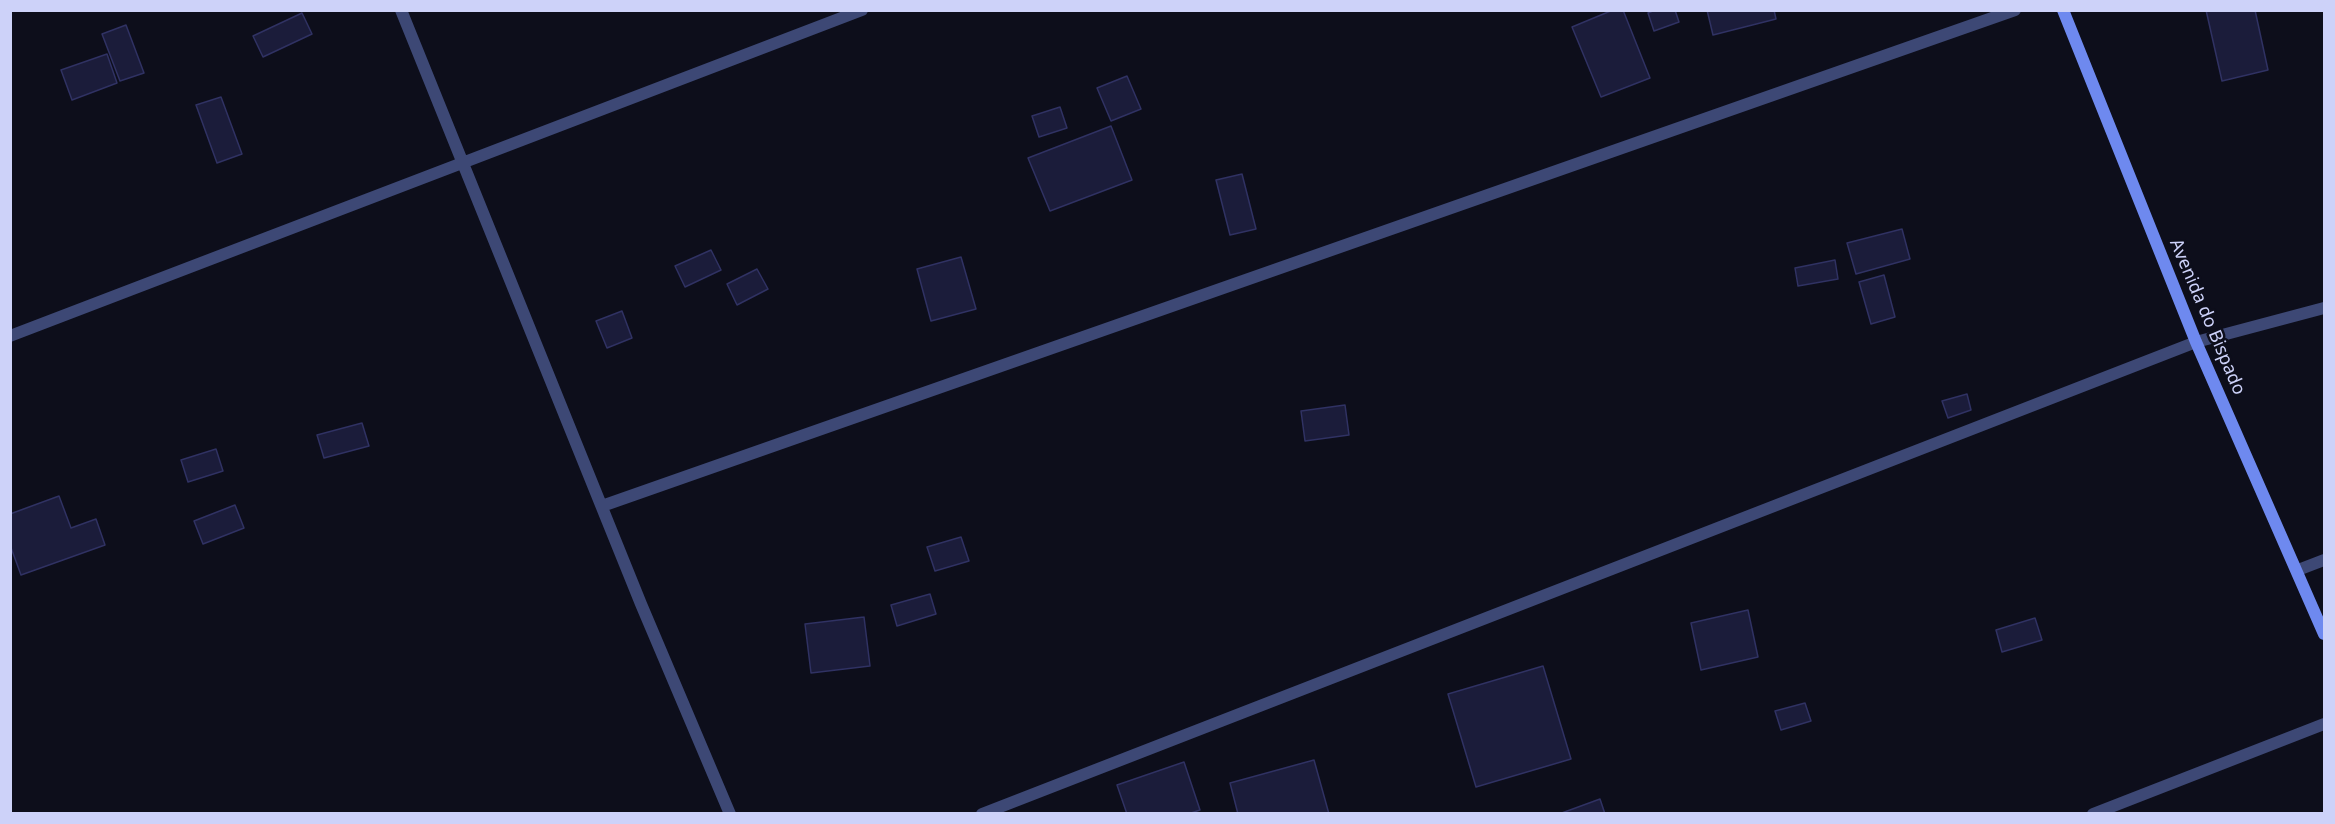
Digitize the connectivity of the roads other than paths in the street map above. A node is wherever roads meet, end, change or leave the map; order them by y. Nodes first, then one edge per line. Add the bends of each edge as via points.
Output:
1 (401, 10) edge
2 (862, 10) edge
3 (2015, 10) edge
4 (2063, 10) edge
5 (463, 163) junction
6 (2325, 308) edge
7 (10, 336) edge
8 (2196, 342) junction
9 (602, 506) junction
10 (2325, 560) edge
11 (2298, 570) junction
12 (2325, 634) edge
13 (2325, 724) edge
14 (730, 813) edge
15 (982, 813) edge
16 (2093, 813) edge

1 - 5 street
2 - 5 street
3 - 9 street
4 - 8 main road, Avenida do Bispado
5 - 7 street
5 - 9 street
6 - 8 street
8 - 11 main road, Avenida do Bispado
8 - 15 street
9 - 14 street
10 - 11 street
11 - 12 main road, Avenida do Bispado
13 - 16 street

